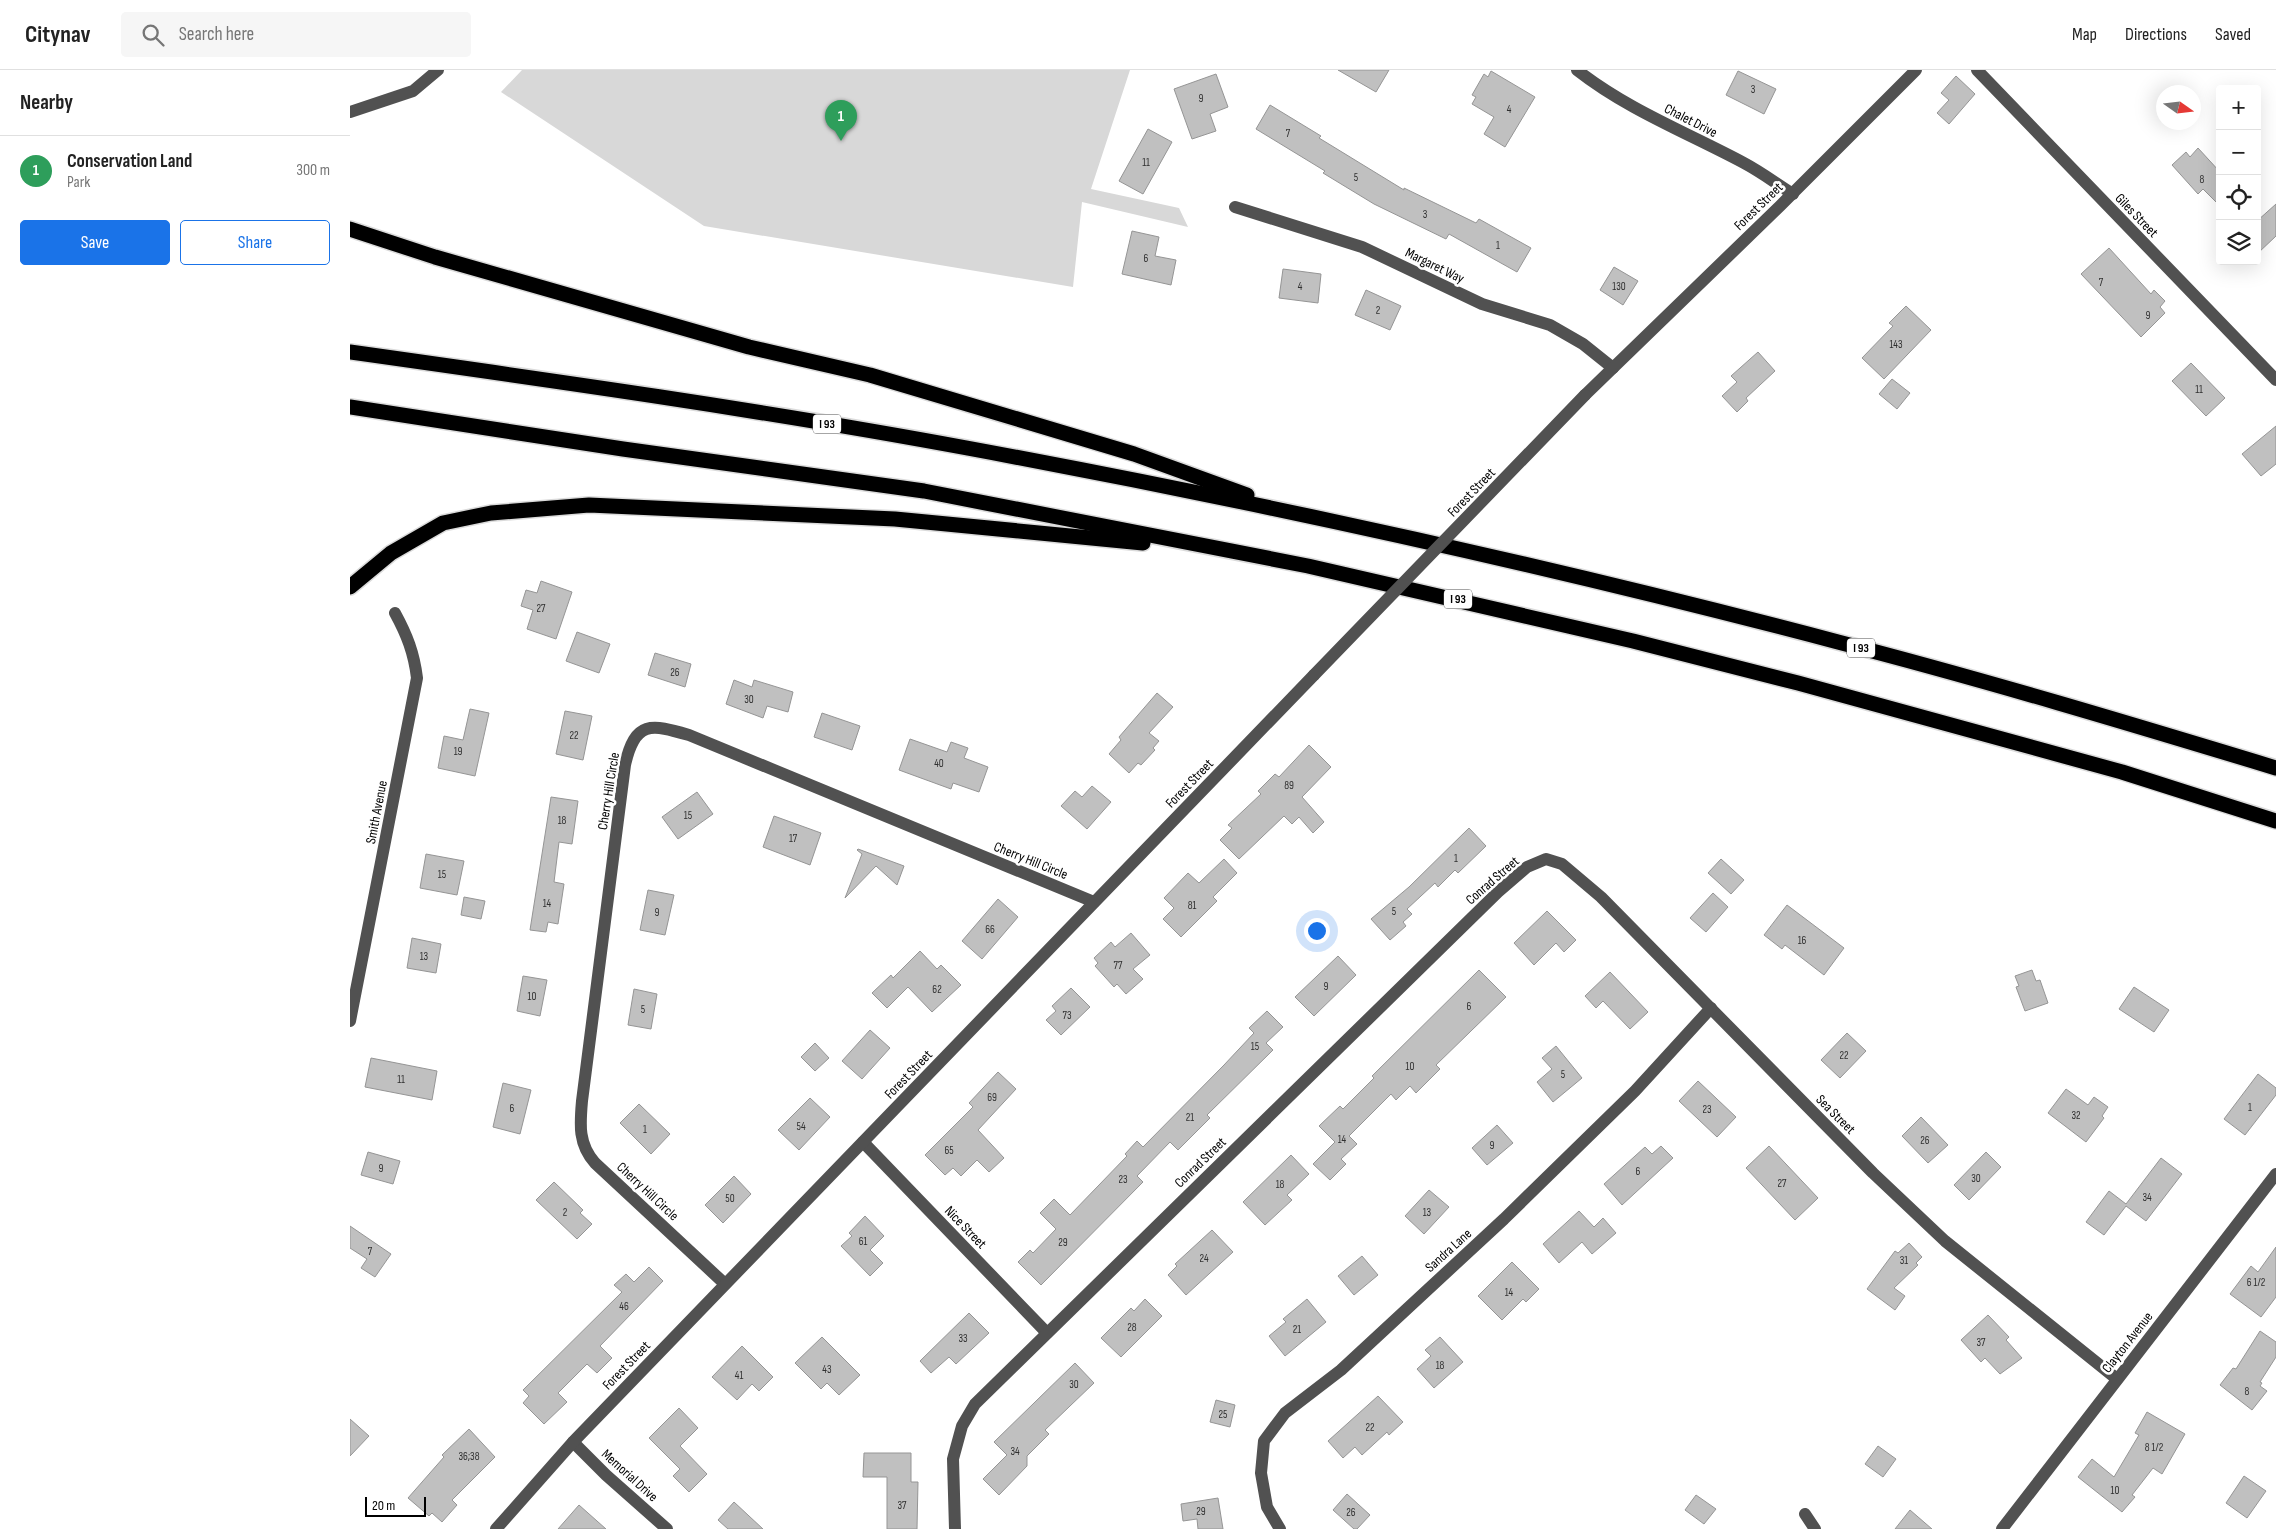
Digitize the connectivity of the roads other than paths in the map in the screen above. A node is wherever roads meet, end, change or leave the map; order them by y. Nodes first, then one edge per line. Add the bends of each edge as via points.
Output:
1 (438, 70) edge
2 (1577, 70) edge
3 (1916, 70) edge
4 (1977, 70) edge
5 (350, 112) edge
6 (1793, 194) junction
7 (1235, 207) dead end
8 (350, 229) edge
9 (350, 352) edge
10 (1613, 368) junction
11 (2276, 380) edge
12 (350, 407) edge
13 (1300, 514) junction
14 (1235, 552) junction
15 (350, 587) edge
16 (395, 613) dead end
17 (2276, 768) edge
18 (2276, 820) edge
19 (1546, 859) joint
20 (1094, 902) junction
21 (1711, 1008) junction
22 (350, 1021) edge
23 (863, 1142) junction
24 (2276, 1174) edge
25 (725, 1284) junction
26 (1047, 1333) junction
27 (2117, 1379) junction
28 (573, 1442) junction
29 (1805, 1514) dead end
30 (496, 1529) edge
31 (667, 1529) edge
32 (955, 1529) edge
33 (1280, 1529) edge
34 (1815, 1529) edge
35 (2002, 1529) edge

1 - 5 street via 413,91
2 - 6 street, Chalet Drive via 1638,110 1745,164
3 - 6 street, Forest Street
4 - 11 street, Giles Street
6 - 10 street, Forest Street
7 - 10 street, Margaret Way via 1362,247 1482,304 1550,325 1584,344
8 - 13 highway via 435,257 749,347 870,375 931,393 1134,454
9 - 13 highway, I 93 via 661,396 962,447
10 - 20 street, Forest Street, bridge
12 - 14 highway, I 93 via 924,491
13 - 17 highway, I 93 via 1538,567 1838,642 2011,689
14 - 15 highway via 895,519 590,505 491,513 443,523 391,553
14 - 18 highway, I 93 via 1491,607 1771,676 2112,770
16 - 22 street, Smith Avenue via 410,642 417,678
19 - 21 street, Sea Street via 1562,864 1601,897
19 - 26 street, Conrad Street via 1527,867 1498,892
20 - 23 street, Forest Street
20 - 25 street, Cherry Hill Circle via 689,735 654,727 642,730 628,750 625,765 582,1101 582,1142 595,1163
21 - 27 street, Sea Street via 1873,1173 1945,1241
21 - 33 street, Sandra Lane via 1635,1091 1504,1219 1341,1370 1285,1414 1264,1441 1261,1473 1267,1508
23 - 25 street, Forest Street
23 - 26 street, Nice Street
24 - 27 street, Clayton Avenue
25 - 28 street, Forest Street
26 - 32 street, Conrad Street via 975,1404 962,1426 953,1459
27 - 35 street, Clayton Avenue
28 - 30 street, Forest Street
28 - 31 street, Memorial Drive
29 - 34 street

